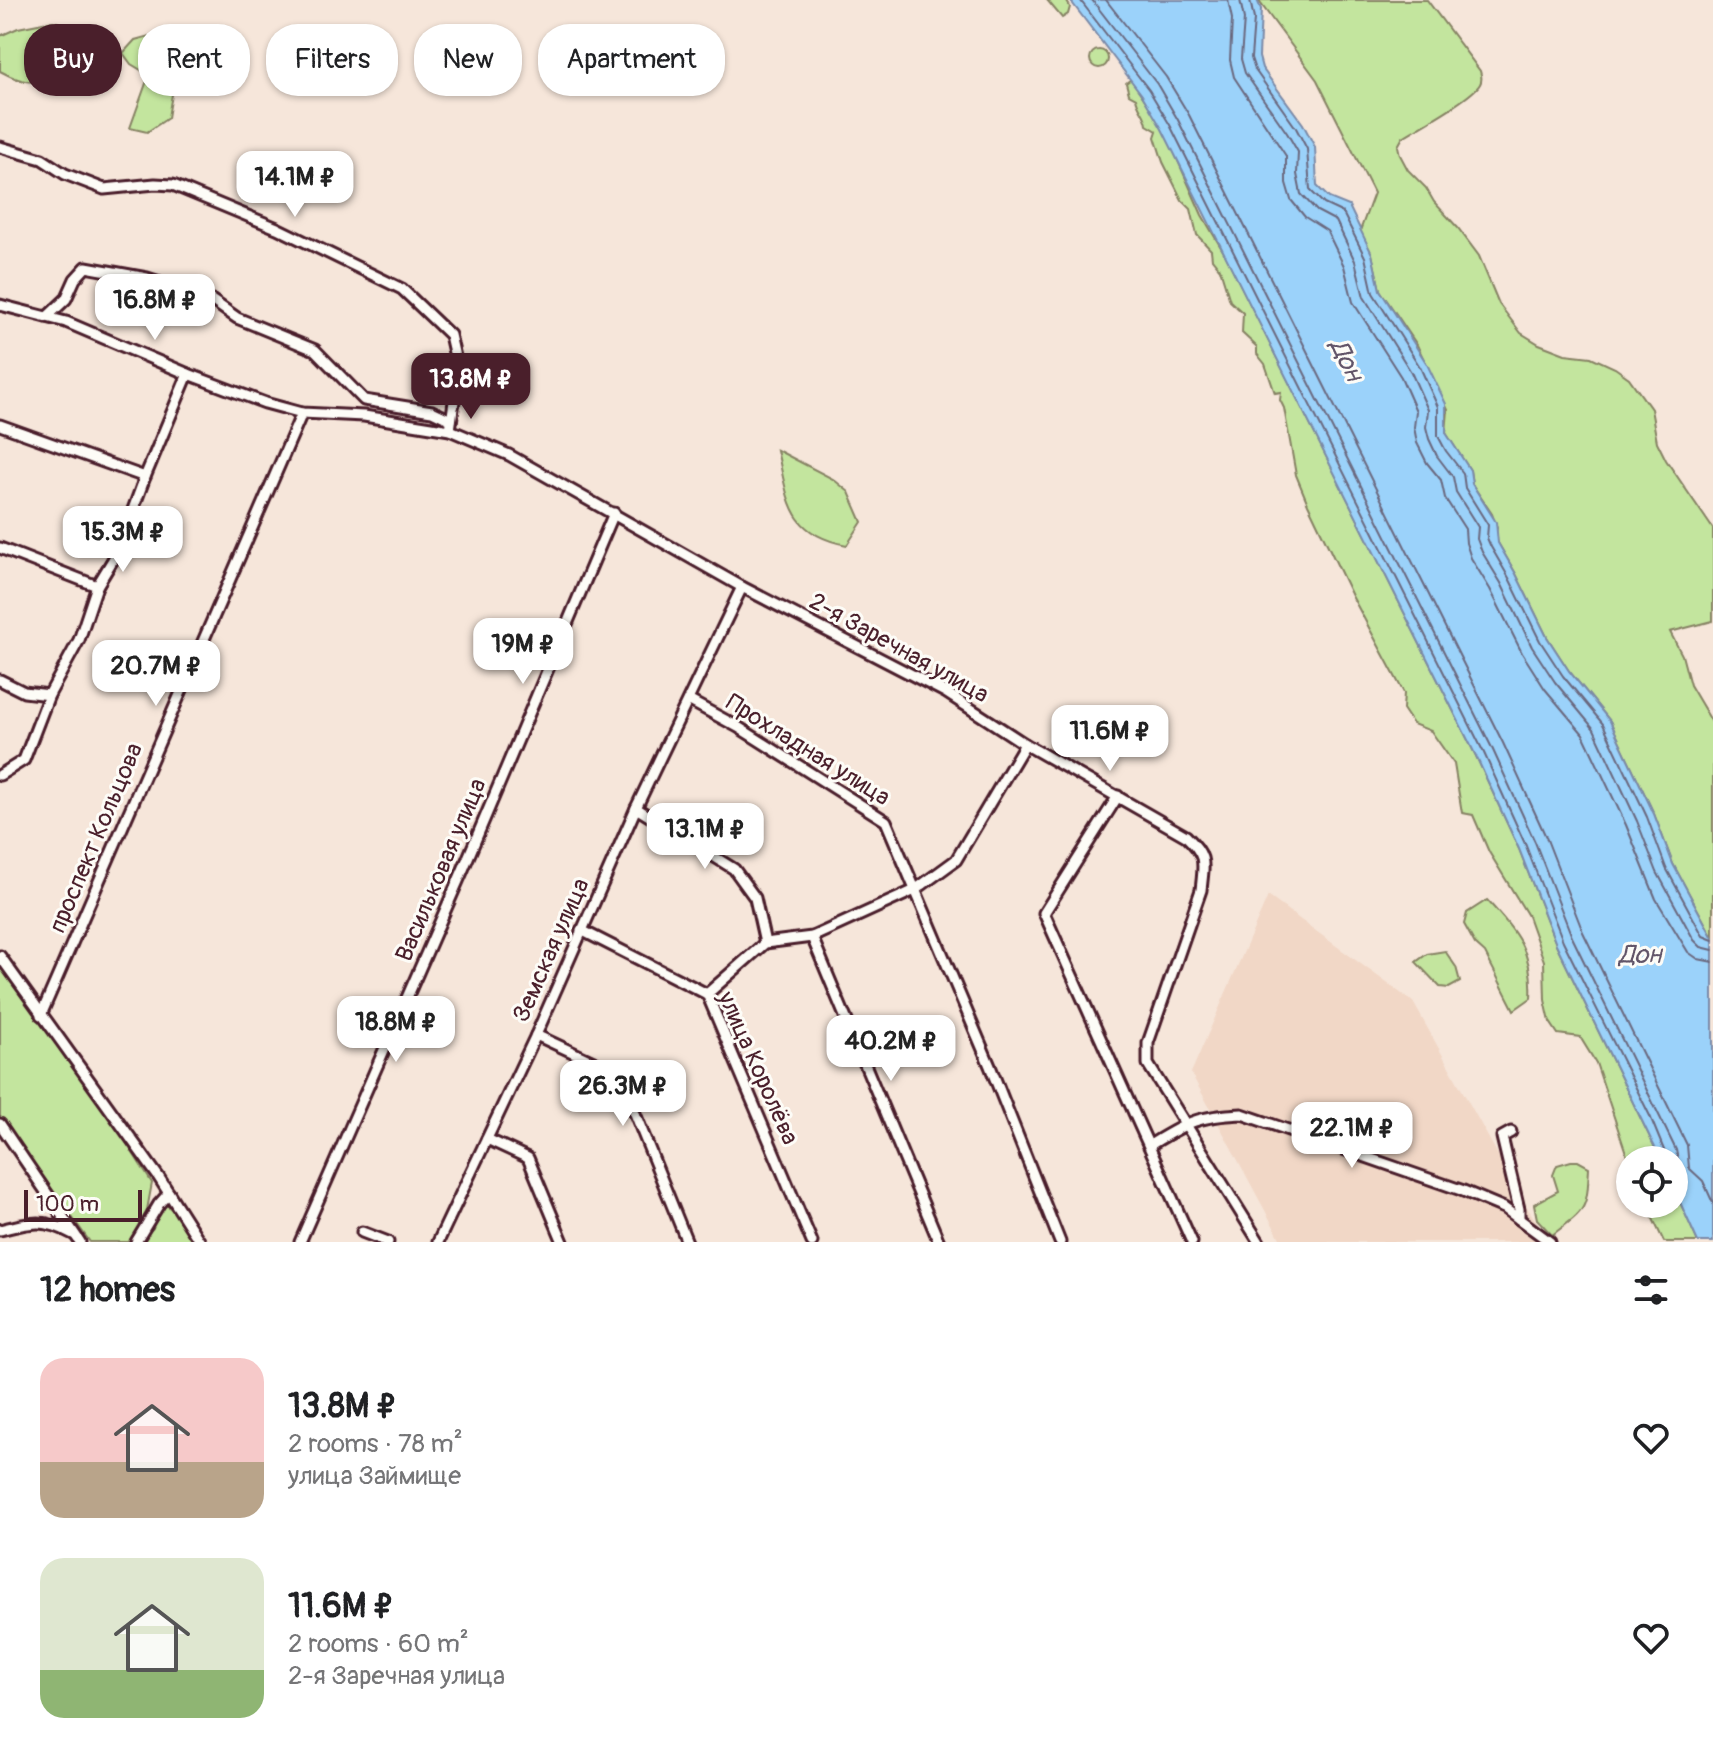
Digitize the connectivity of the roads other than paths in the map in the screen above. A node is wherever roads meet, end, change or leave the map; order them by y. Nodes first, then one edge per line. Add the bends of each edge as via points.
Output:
1 (0, 147) edge
2 (0, 305) edge
3 (47, 317) junction
4 (188, 374) junction
5 (302, 413) junction
6 (0, 425) edge
7 (451, 425) junction
8 (145, 477) junction
9 (614, 513) junction
10 (0, 548) edge
11 (97, 586) junction
12 (742, 587) junction
13 (0, 680) edge
14 (49, 695) junction
15 (690, 701) junction
16 (1025, 744) junction
17 (0, 775) edge
18 (1118, 796) junction
19 (636, 808) junction
20 (915, 890) junction
21 (581, 930) junction
22 (812, 937) junction
23 (765, 943) junction
24 (0, 956) edge
25 (707, 994) junction
26 (41, 1015) junction
27 (536, 1035) junction
28 (1186, 1123) junction
29 (0, 1124) edge
30 (1511, 1132) dead end
31 (487, 1139) junction
32 (1150, 1145) junction
33 (169, 1193) junction
34 (1519, 1219) junction
35 (0, 1230) edge
36 (362, 1232) dead end
37 (78, 1239) edge
38 (136, 1242) edge
39 (200, 1242) edge
40 (300, 1242) edge
41 (388, 1242) edge
42 (438, 1242) edge
43 (563, 1242) edge
44 (687, 1242) edge
45 (812, 1242) edge
46 (939, 1242) edge
47 (1060, 1242) edge
48 (1192, 1242) edge
49 (1259, 1242) edge
50 (1550, 1242) edge

1 - 7 street via 42,159 104,189 173,185 402,289 450,335 455,357
2 - 3 street
3 - 4 street
3 - 7 street via 86,267 147,278 207,297 237,318 315,350 364,400 432,411
4 - 5 street
4 - 8 street
5 - 7 street
5 - 26 street, проспект Кольцова
6 - 8 street
7 - 9 street, 2-я Заречная улица
8 - 11 street via 117,553
9 - 12 street, 2-я Заречная улица
9 - 40 street, Васильковая улица
10 - 11 street
11 - 14 street via 79,640
12 - 15 street, Земская улица
12 - 16 street, 2-я Заречная улица via 945,692
13 - 14 street via 24,692
14 - 17 street via 24,760
15 - 19 street, Земская улица
15 - 20 street, Прохладная улица via 886,821
16 - 18 street, 2-я Заречная улица
16 - 20 street via 956,860
18 - 28 street, 2-я Заречная улица via 1186,836 1201,851 1201,890 1148,1043 1148,1064
18 - 32 street via 1044,913
19 - 21 street, Земская улица
19 - 23 street via 734,869 755,898
20 - 22 street
20 - 47 street, Прохладная улица
21 - 25 street, улица Королёва
21 - 27 street, Земская улица
22 - 23 street
22 - 46 street
23 - 25 street
24 - 26 street
25 - 45 street, улица Королёва
26 - 33 street
27 - 31 street, Земская улица
27 - 44 street via 619,1074
28 - 32 street
28 - 34 street via 1242,1114 1461,1190
28 - 49 street, 2-я Заречная улица
29 - 37 street
30 - 34 street via 1502,1137
31 - 42 street, Земская улица
31 - 43 street via 528,1158
32 - 48 street
33 - 38 street
33 - 39 street
34 - 50 street
35 - 37 street via 51,1222
36 - 41 street

